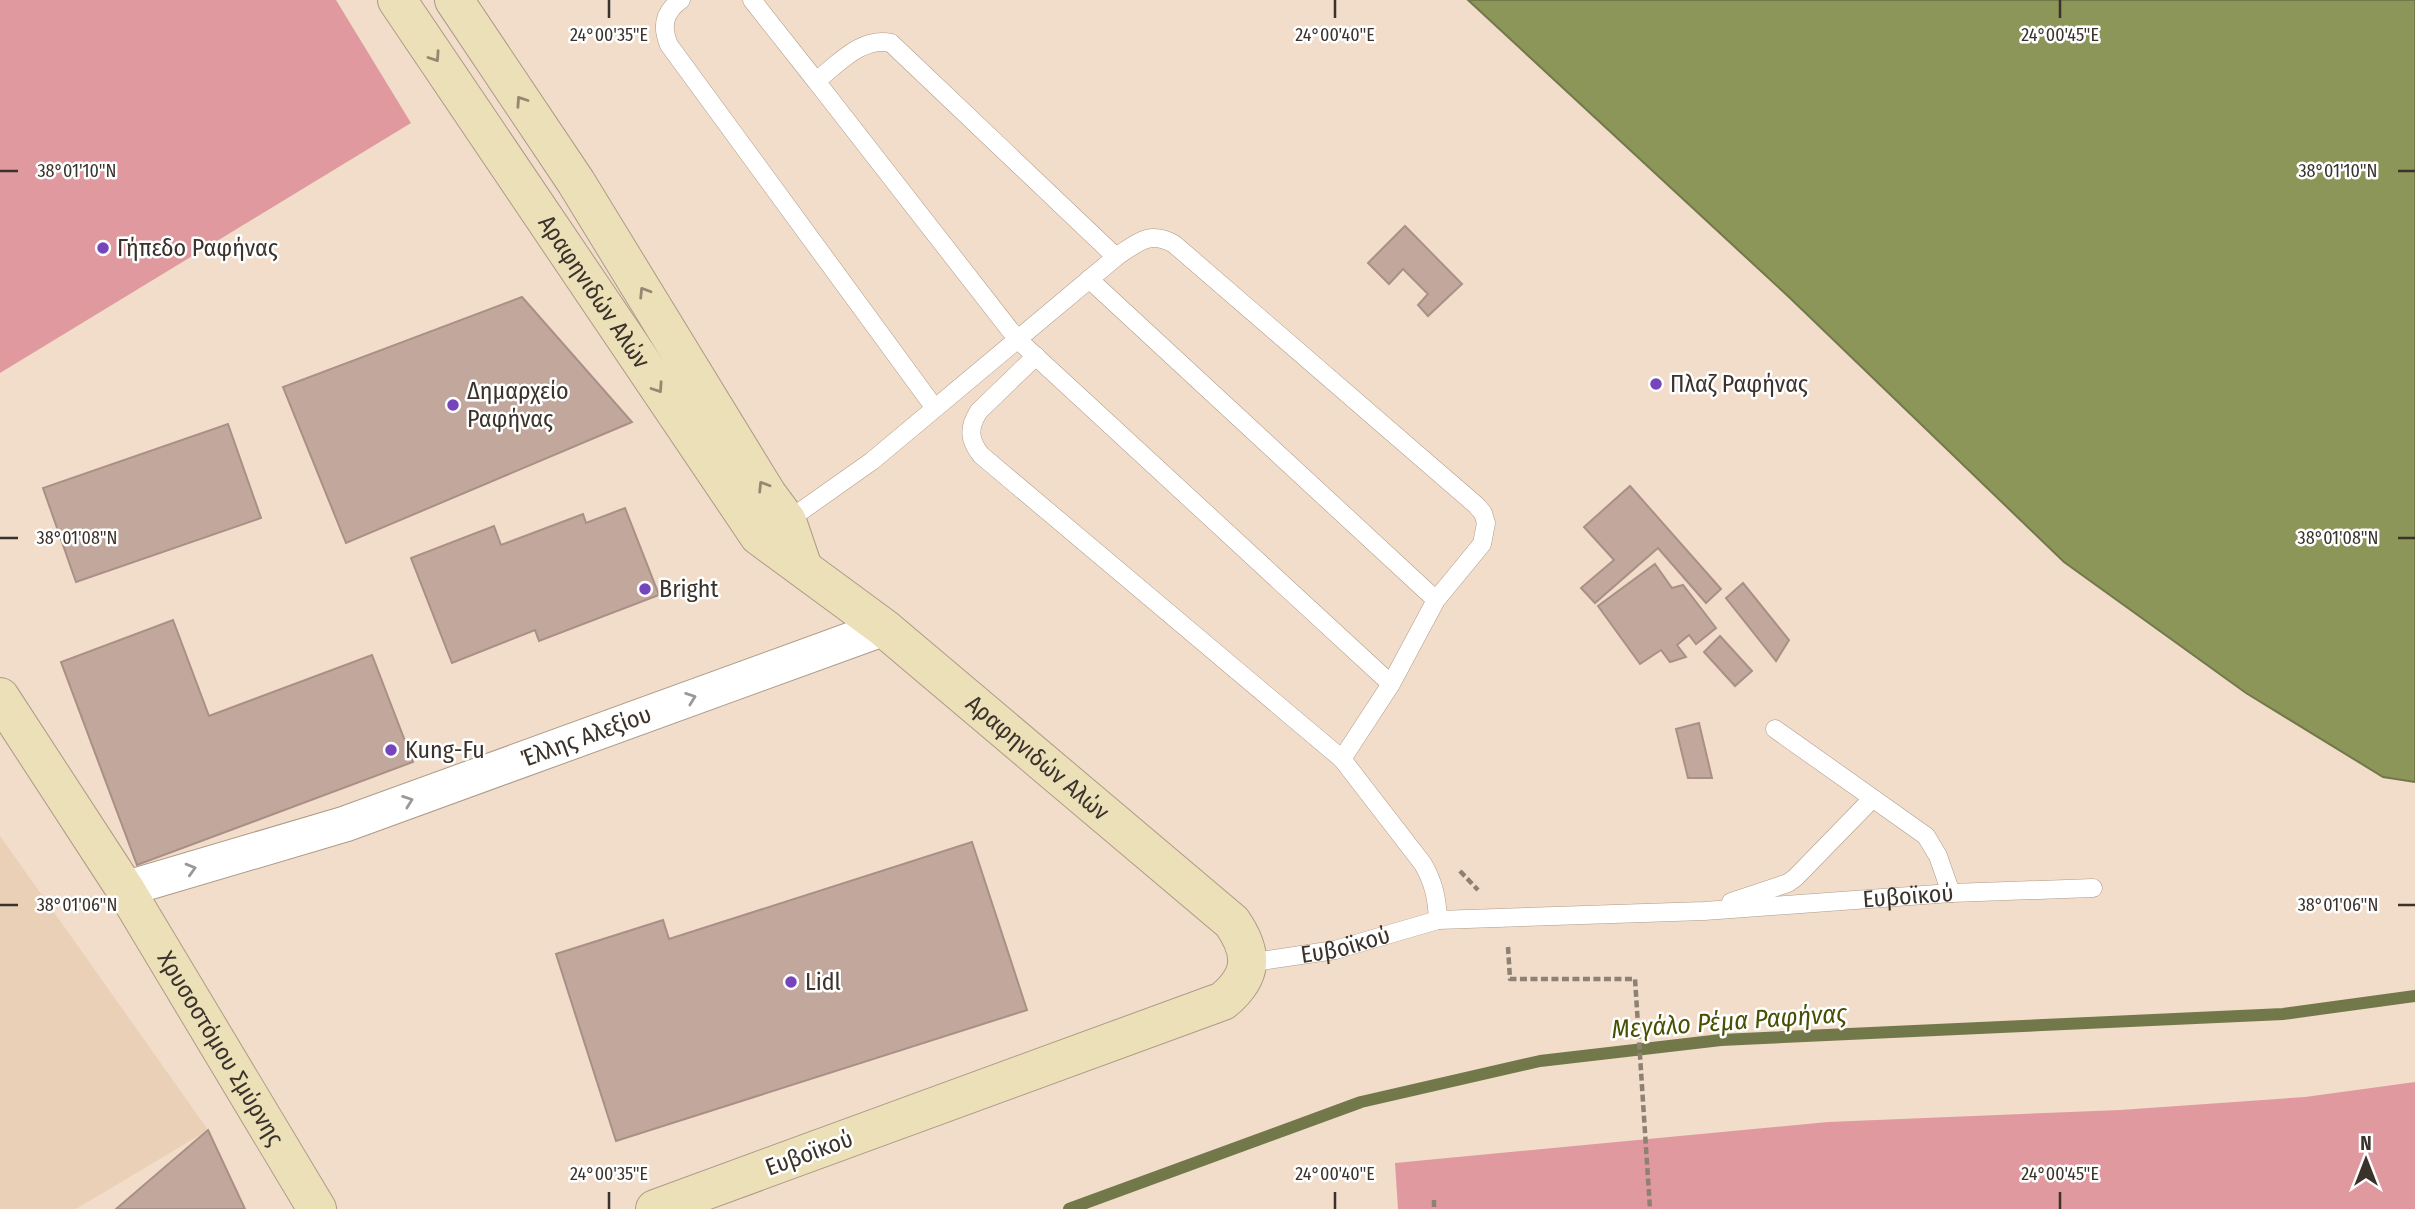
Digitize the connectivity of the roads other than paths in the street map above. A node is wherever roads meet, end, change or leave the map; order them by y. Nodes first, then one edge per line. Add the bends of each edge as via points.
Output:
1 (397, 0) edge
2 (454, 0) edge
3 (681, 0) edge
4 (752, 0) edge
5 (816, 81) junction
6 (1116, 257) junction
7 (1089, 279) junction
8 (1017, 339) junction
9 (1036, 356) junction
10 (934, 407) junction
11 (787, 521) junction
12 (803, 568) junction
13 (1436, 600) junction
14 (884, 628) junction
15 (1391, 684) junction
16 (0, 697) edge
17 (1775, 729) dead end
18 (1342, 759) junction
19 (1872, 799) junction
20 (125, 888) junction
21 (2093, 888) dead end
22 (1951, 892) junction
23 (1704, 911) junction
24 (1438, 920) junction
25 (1247, 962) junction
26 (317, 1209) edge
27 (655, 1209) edge

1 -> 12 street, Αραφηνιδών Αλών via 759,536
11 -> 2 street, Αραφηνιδών Αλών via 576,182
3 - 10 lane via 664,21 669,45
4 - 5 lane
5 - 6 lane via 861,47 891,43
5 - 8 lane
6 - 7 lane
6 - 13 lane via 1147,238 1174,244 1476,505 1486,523 1482,544
7 - 8 lane
7 - 13 lane
8 - 9 lane
8 - 10 lane
9 - 15 lane
9 - 18 lane via 979,411 972,421 973,445
10 - 11 lane via 872,461
11 - 12 street, Αραφηνιδών Αλών
12 - 14 street, Αραφηνιδών Αλών
13 - 15 lane
20 -> 14 street, Έλλης Αλεξίου via 345,824
14 - 25 street, Αραφηνιδών Αλών via 1232,922 1248,949
15 - 18 lane
16 - 20 street, Χρυσοστόμου Σμύρνης
17 - 19 lane
18 - 24 lane via 1423,864 1433,881
19 - 22 lane via 1926,836
19 - 23 lane via 1788,883
20 - 26 street, Χρυσοστόμου Σμύρνης
21 - 22 lane, Ευβοϊκού
22 - 23 lane, Ευβοϊκού
23 - 24 lane, Ευβοϊκού
24 - 25 lane, Ευβοϊκού via 1335,950
25 - 27 street, Ευβοϊκού via 1237,990 1223,1001

